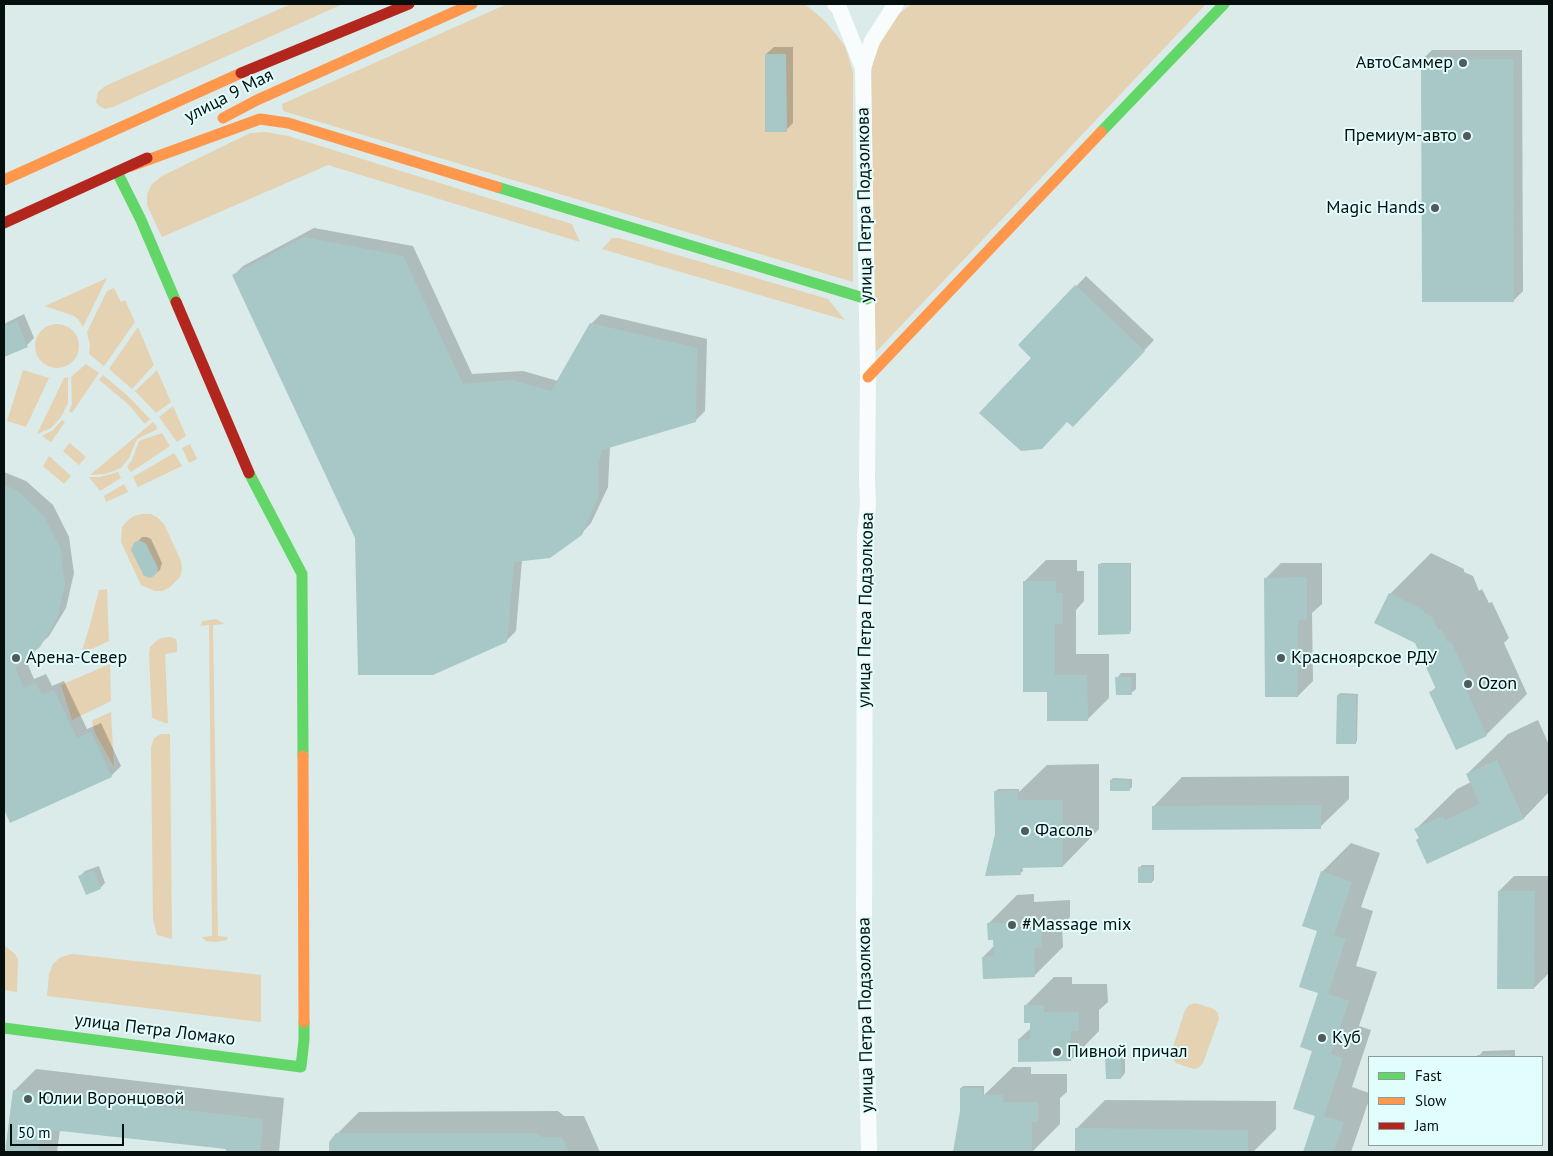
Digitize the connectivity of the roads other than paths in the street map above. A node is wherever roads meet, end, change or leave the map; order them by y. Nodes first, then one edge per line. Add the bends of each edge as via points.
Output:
1 (394, 4) edge
2 (409, 4) edge
3 (472, 4) edge
4 (834, 4) edge
5 (896, 4) edge
6 (1224, 4) edge
7 (380, 15) junction
8 (863, 68) junction
9 (131, 166) junction
10 (117, 172) junction
11 (4, 180) edge
12 (4, 223) edge
13 (867, 298) junction
14 (868, 377) junction
15 (4, 1028) edge
16 (869, 1152) edge

1 - 7 main road
2 - 7 main road, улица 9 Мая
3 - 9 main road, улица 9 Мая via 257,100
4 - 8 street, улица Петра Подзолкова via 839,8
5 - 8 street, улица Петра Подзолкова via 872,41
6 - 14 main road
7 - 11 main road, улица 9 Мая via 254,67
8 - 13 street, улица Петра Подзолкова
9 - 10 main road, улица 9 Мая
9 - 13 main road via 260,119 288,123
10 - 12 main road, улица 9 Мая
10 - 15 main road, улица Петра Ломако via 141,220 252,477 302,574 302,1067
13 - 14 street, улица Петра Подзолкова
14 - 16 street, улица Петра Подзолкова via 863,770 864,998

